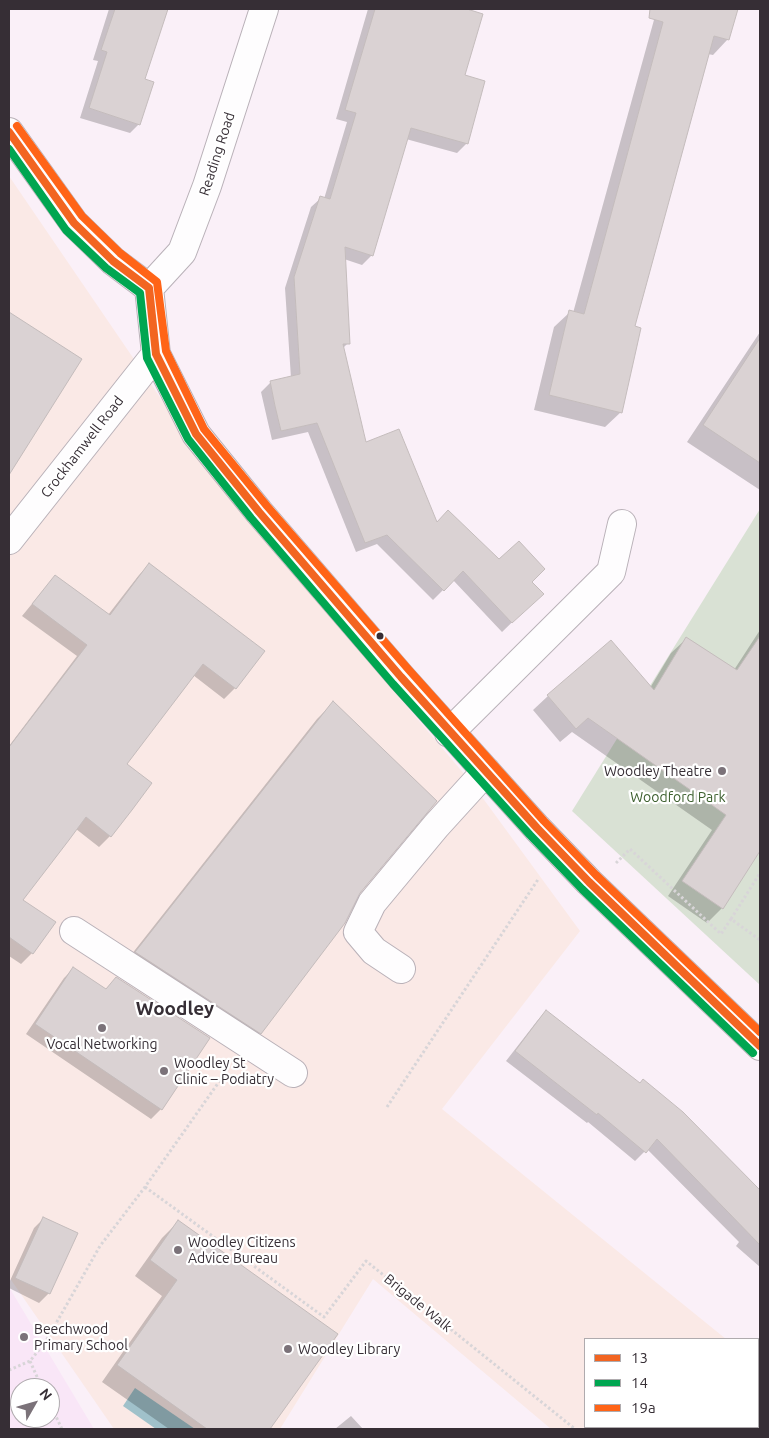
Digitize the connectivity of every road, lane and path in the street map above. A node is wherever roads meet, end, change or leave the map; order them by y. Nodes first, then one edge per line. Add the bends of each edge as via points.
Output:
1 (264, 9) edge
2 (9, 132) edge
3 (149, 288) junction
4 (156, 354) junction
5 (622, 524) dead end
6 (9, 540) edge
7 (449, 733) junction
8 (486, 771) junction
9 (610, 869) dead end
10 (760, 873) edge
11 (540, 877) dead end
12 (730, 919) junction
13 (74, 931) dead end
14 (760, 940) edge
15 (402, 969) dead end
16 (247, 1042) junction
17 (760, 1046) edge
18 (293, 1073) dead end
19 (387, 1107) dead end
20 (145, 1187) junction
21 (30, 1361) junction
22 (9, 1370) edge
23 (38, 1378) edge
24 (575, 1429) edge

1 - 3 street, Reading Road via 207,186 182,252
2 - 3 street via 74,223 113,261
3 - 4 street
4 - 6 street, Crockhamwell Road
4 - 7 street via 196,434 317,581
5 - 7 street via 611,572
7 - 8 street
8 - 15 street via 372,903 358,932 374,951
8 - 17 street via 589,882
9 - 12 path via 630,849 720,934
10 - 12 path
11 - 19 path
12 - 14 path
13 - 16 street
16 - 18 street
16 - 20 path
20 - 21 path via 100,1246 46,1341
20 - 24 path, Brigade Walk via 324,1318 366,1261
21 - 22 path
21 - 23 path

